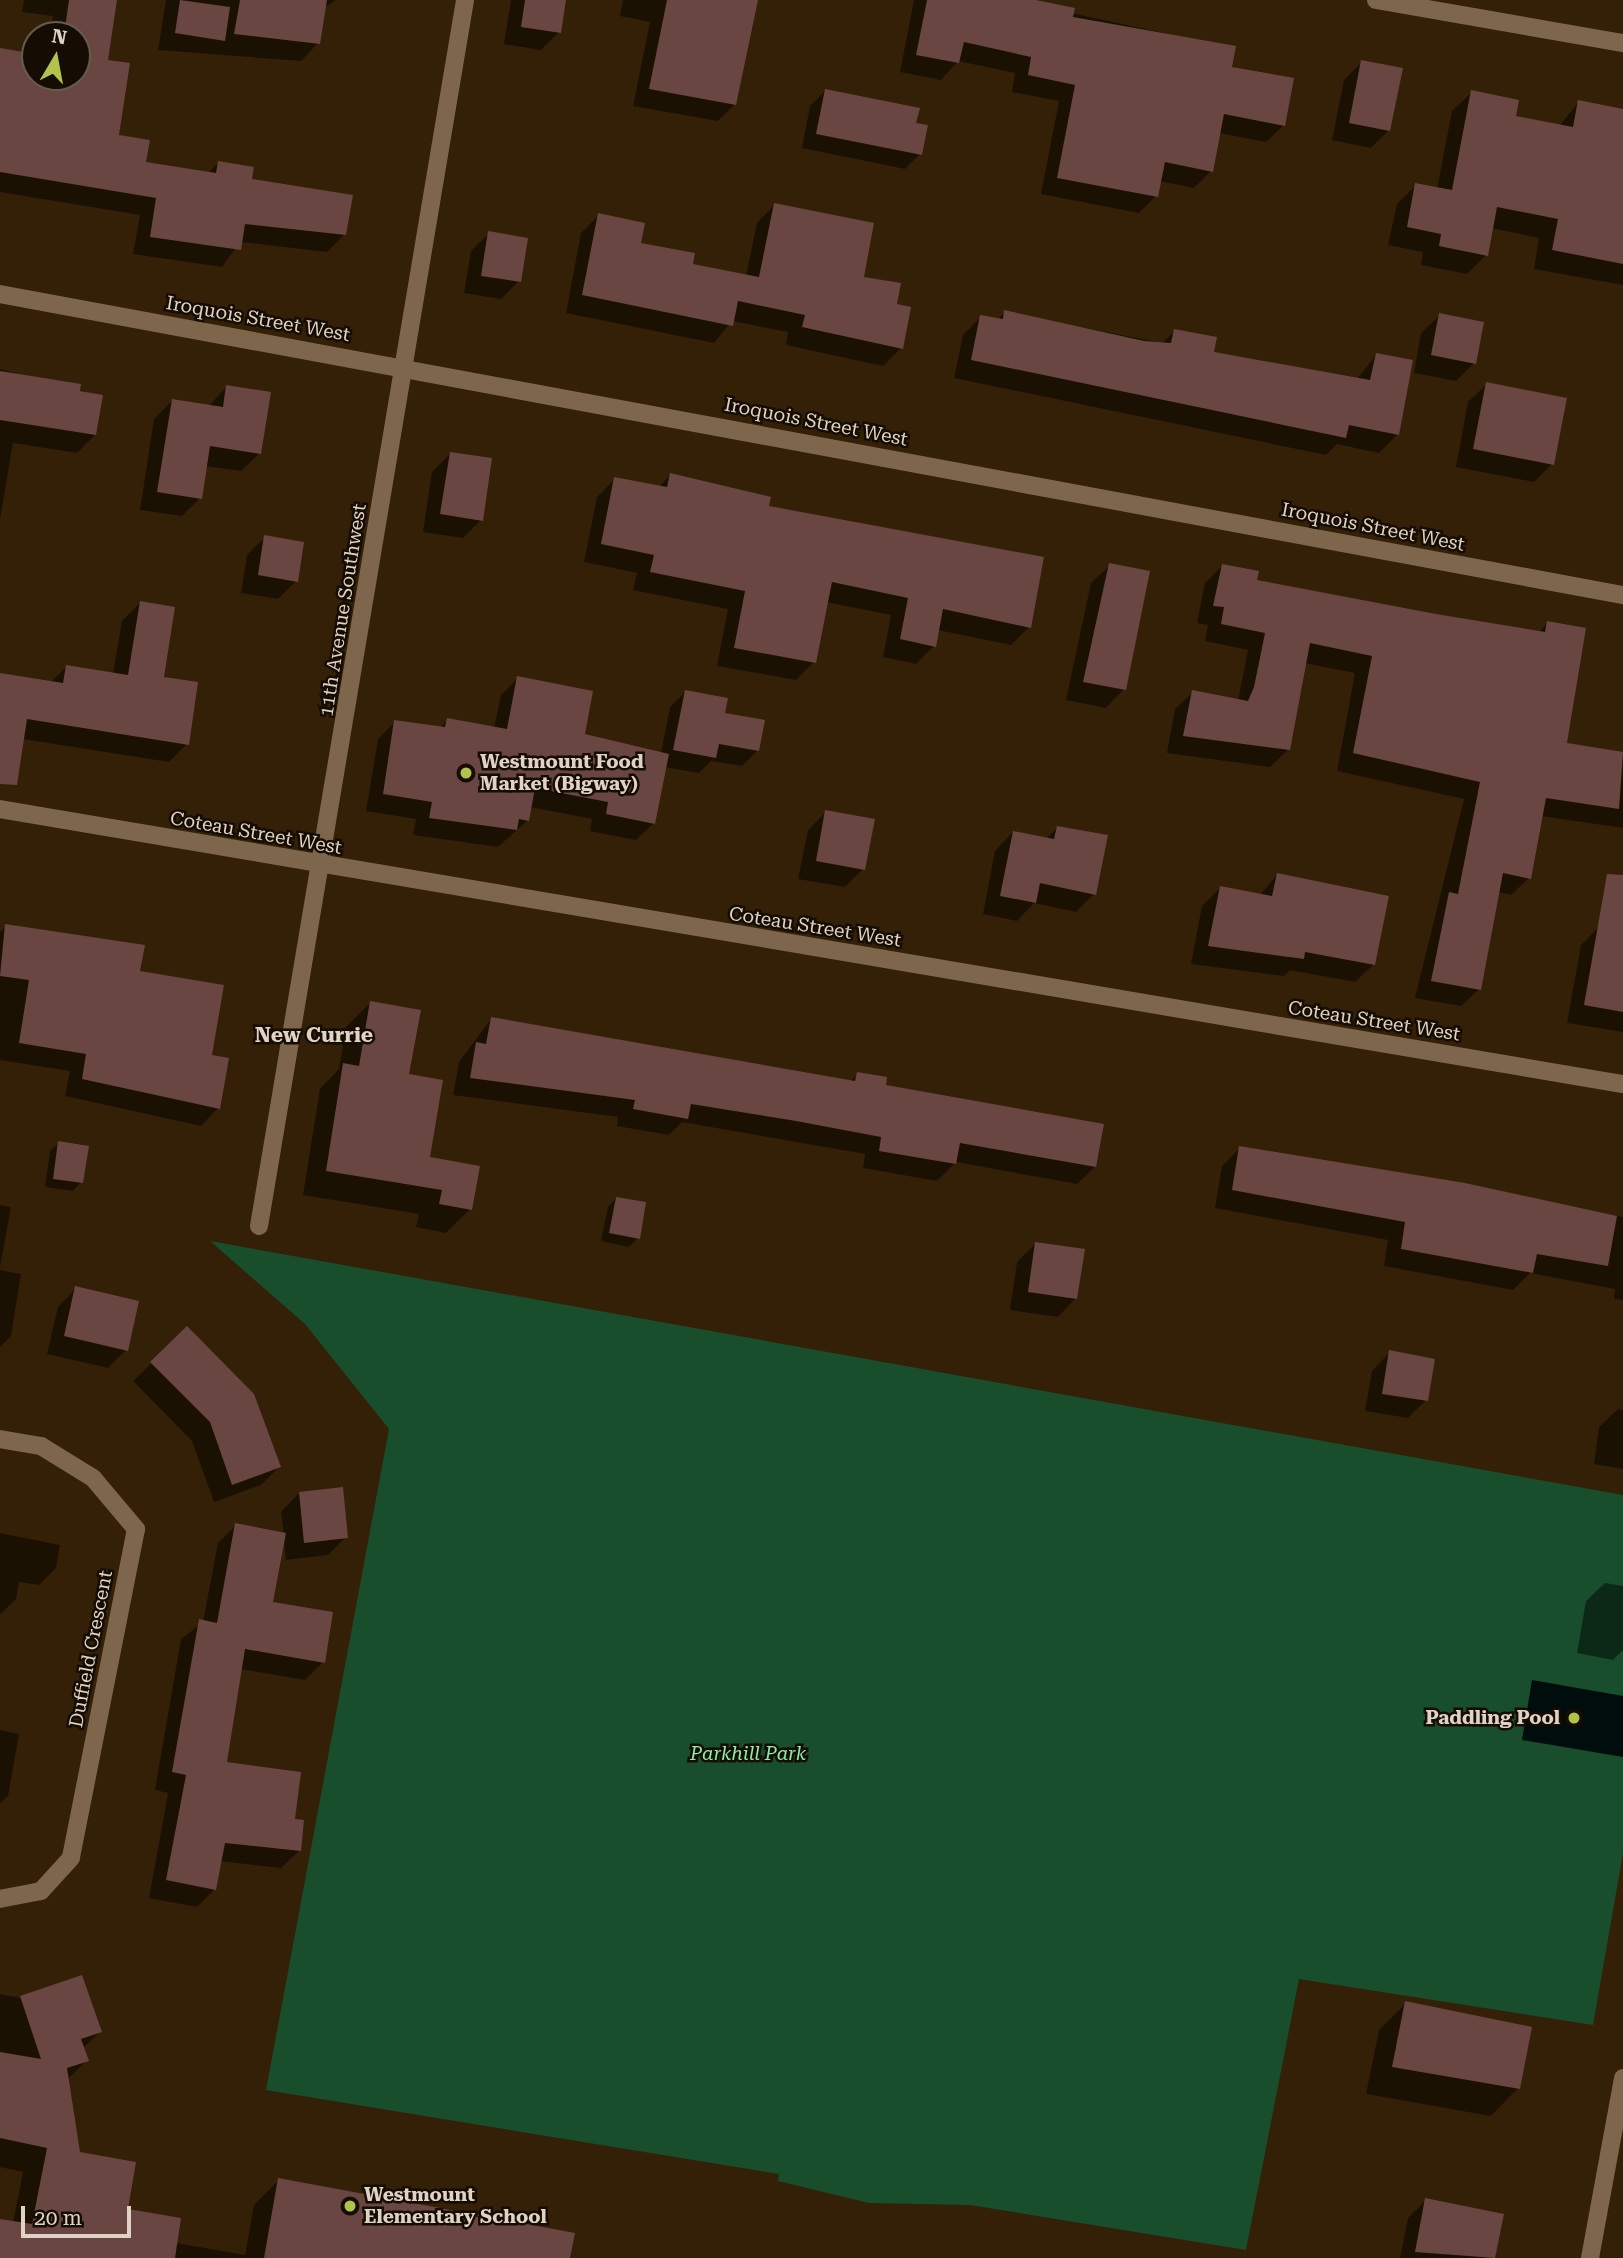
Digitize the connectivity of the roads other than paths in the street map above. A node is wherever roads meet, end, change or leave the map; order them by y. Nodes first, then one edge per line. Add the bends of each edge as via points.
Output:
1 (465, 0) edge
2 (1376, 0) edge
3 (1623, 43) edge
4 (0, 294) edge
5 (403, 366) junction
6 (1623, 595) edge
7 (0, 809) edge
8 (319, 866) junction
9 (1623, 1084) edge
10 (259, 1226) dead end
11 (0, 1439) edge
12 (0, 1899) edge
13 (1623, 2078) edge
14 (1590, 2258) edge

1 - 5 street, 11th Avenue Southwest
2 - 3 street
4 - 5 street, Iroquois Street West
5 - 6 street, Iroquois Street West
5 - 8 street, 11th Avenue Southwest
7 - 8 street, Coteau Street West
8 - 9 street, Coteau Street West
8 - 10 street, 11th Avenue Southwest
11 - 12 street, Duffield Crescent via 41,1446 93,1478 136,1529 71,1858 41,1891
13 - 14 street

